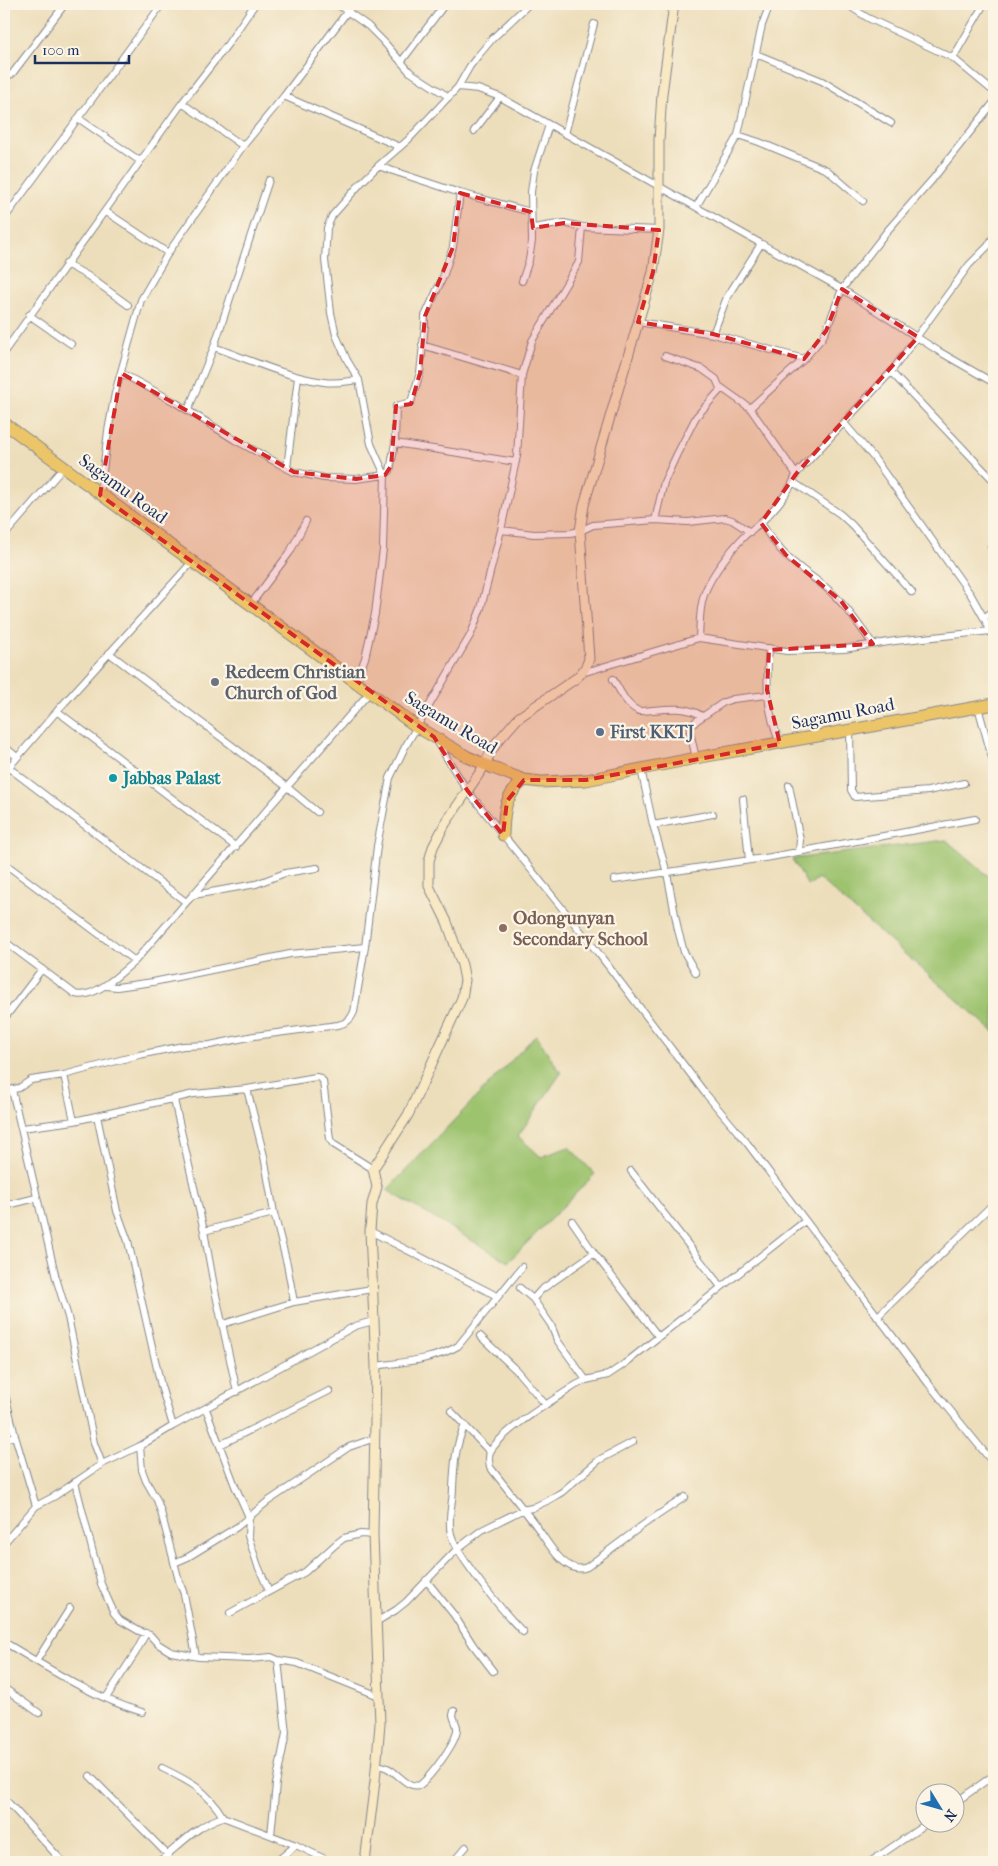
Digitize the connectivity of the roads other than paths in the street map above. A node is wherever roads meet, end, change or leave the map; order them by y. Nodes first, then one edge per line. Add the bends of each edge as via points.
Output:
1 (65, 4) edge
2 (162, 4) edge
3 (255, 4) edge
4 (336, 4) edge
5 (353, 4) edge
6 (445, 4) edge
7 (529, 4) edge
8 (674, 4) edge
9 (770, 4) edge
10 (846, 4) edge
11 (984, 4) edge
12 (347, 11) junction
13 (594, 24) dead end
14 (756, 54) junction
15 (953, 58) junction
16 (401, 62) junction
17 (4, 68) edge
18 (12, 74) junction
19 (4, 77) edge
20 (458, 87) junction
21 (994, 92) edge
22 (284, 96) junction
23 (449, 97) junction
24 (500, 97) junction
25 (994, 102) edge
26 (182, 103) junction
27 (78, 118) junction
28 (891, 123) dead end
29 (550, 125) junction
30 (474, 132) dead end
31 (565, 134) junction
32 (738, 135) junction
33 (242, 146) junction
34 (400, 147) junction
35 (140, 161) junction
36 (378, 166) junction
37 (269, 180) dead end
38 (658, 186) junction
39 (460, 193) junction
40 (863, 201) dead end
41 (696, 207) junction
42 (105, 211) junction
43 (531, 212) junction
44 (4, 219) edge
45 (582, 227) junction
46 (533, 228) junction
47 (659, 230) junction
48 (994, 236) edge
49 (761, 244) junction
50 (168, 253) junction
51 (66, 264) junction
52 (522, 281) dead end
53 (842, 289) junction
54 (128, 305) dead end
55 (29, 316) junction
56 (638, 322) junction
57 (713, 334) junction
58 (918, 337) junction
59 (71, 344) dead end
60 (422, 346) junction
61 (214, 347) junction
62 (4, 352) edge
63 (665, 356) dead end
64 (804, 359) junction
65 (891, 372) junction
66 (121, 373) junction
67 (522, 375) junction
68 (298, 377) junction
69 (359, 380) junction
70 (994, 383) edge
71 (722, 388) junction
72 (750, 408) junction
73 (188, 410) junction
74 (4, 423) edge
75 (844, 423) junction
76 (395, 443) junction
77 (516, 462) junction
78 (63, 468) junction
79 (287, 468) junction
80 (796, 474) junction
81 (385, 475) junction
82 (994, 481) edge
83 (793, 482) junction
84 (100, 495) junction
85 (655, 520) junction
86 (306, 521) dead end
87 (761, 523) junction
88 (501, 530) junction
89 (580, 532) junction
90 (750, 532) junction
91 (4, 536) edge
92 (193, 560) junction
93 (912, 592) dead end
94 (251, 604) junction
95 (994, 610) edge
96 (984, 618) junction
97 (992, 634) edge
98 (699, 638) junction
99 (873, 644) junction
100 (769, 648) junction
101 (109, 653) junction
102 (582, 673) junction
103 (613, 679) dead end
104 (356, 683) junction
105 (369, 693) junction
106 (767, 695) junction
107 (994, 704) edge
108 (978, 707) junction
109 (57, 711) junction
110 (702, 716) junction
111 (417, 727) junction
112 (850, 730) junction
113 (434, 737) junction
114 (780, 744) junction
115 (4, 746) edge
116 (17, 757) junction
117 (696, 758) junction
118 (485, 765) junction
119 (994, 765) edge
120 (641, 769) junction
121 (6, 771) edge
122 (524, 780) junction
123 (964, 783) dead end
124 (789, 785) dead end
125 (287, 787) junction
126 (467, 790) junction
127 (743, 799) dead end
128 (317, 812) dead end
129 (713, 814) dead end
130 (975, 819) dead end
131 (653, 825) junction
132 (503, 835) junction
133 (236, 847) junction
134 (799, 851) junction
135 (749, 860) junction
136 (4, 863) edge
137 (317, 868) dead end
138 (667, 873) junction
139 (614, 880) dead end
140 (194, 895) junction
141 (186, 902) junction
142 (4, 942) edge
143 (365, 947) junction
144 (135, 961) junction
145 (42, 969) junction
146 (696, 973) dead end
147 (106, 986) junction
148 (4, 1019) edge
149 (64, 1075) junction
150 (247, 1089) junction
151 (12, 1090) junction
152 (4, 1091) edge
153 (174, 1100) junction
154 (97, 1116) junction
155 (74, 1120) junction
156 (22, 1128) junction
157 (373, 1169) junction
158 (632, 1171) dead end
159 (36, 1198) junction
160 (994, 1203) edge
161 (4, 1206) edge
162 (274, 1213) junction
163 (572, 1221) dead end
164 (805, 1221) junction
165 (204, 1231) junction
166 (370, 1231) junction
167 (594, 1253) junction
168 (522, 1267) dead end
169 (721, 1287) junction
170 (520, 1288) dead end
171 (372, 1290) junction
172 (497, 1296) junction
173 (533, 1299) junction
174 (294, 1302) junction
175 (877, 1317) junction
176 (373, 1321) junction
177 (223, 1324) junction
178 (480, 1336) dead end
179 (658, 1336) junction
180 (376, 1366) junction
181 (586, 1380) junction
182 (4, 1390) edge
183 (329, 1391) dead end
184 (236, 1392) junction
185 (546, 1405) junction
186 (206, 1409) junction
187 (451, 1411) dead end
188 (464, 1425) junction
189 (173, 1426) junction
190 (15, 1436) junction
191 (375, 1438) junction
192 (4, 1439) edge
193 (633, 1442) dead end
194 (220, 1445) junction
195 (140, 1446) junction
196 (490, 1452) junction
197 (102, 1464) junction
198 (994, 1464) edge
199 (75, 1482) junction
200 (685, 1497) dead end
201 (36, 1506) junction
202 (522, 1510) junction
203 (249, 1517) junction
204 (373, 1536) junction
205 (4, 1543) edge
206 (457, 1549) junction
207 (174, 1563) junction
208 (426, 1580) junction
209 (268, 1591) junction
210 (70, 1608) dead end
211 (230, 1613) dead end
212 (376, 1622) junction
213 (523, 1632) dead end
214 (146, 1633) junction
215 (4, 1642) edge
216 (196, 1656) junction
217 (37, 1660) junction
218 (278, 1660) junction
219 (493, 1671) dead end
220 (4, 1688) edge
221 (379, 1696) junction
222 (106, 1698) junction
223 (454, 1711) dead end
224 (142, 1712) dead end
225 (39, 1713) dead end
226 (376, 1766) junction
227 (162, 1768) dead end
228 (994, 1775) edge
229 (90, 1776) dead end
230 (966, 1795) edge
231 (4, 1798) edge
232 (223, 1817) junction
233 (916, 1831) edge
234 (271, 1835) junction
235 (296, 1846) junction
236 (466, 1848) dead end
237 (168, 1854) junction
238 (63, 1862) edge
239 (158, 1862) edge
240 (276, 1862) edge
241 (332, 1862) edge
242 (365, 1862) edge
243 (453, 1862) edge
244 (870, 1862) edge

1 - 18 street
2 - 27 street
3 - 26 street
4 - 12 street
5 - 12 street
6 - 16 street
7 - 20 street via 493,38
8 - 38 street via 662,94
9 - 14 street
10 - 15 street via 875,22
11 - 15 street
12 - 16 street via 372,30
12 - 22 street
13 - 31 street
14 - 28 street via 822,81
14 - 32 street
15 - 21 street
16 - 23 street
17 - 18 street
18 - 19 street
20 - 23 street
20 - 24 street via 473,88
22 - 33 street
22 - 34 street
23 - 34 street
24 - 29 street
24 - 30 street
25 - 53 street
26 - 33 street
26 - 35 street
27 - 35 street
27 - 44 street
29 - 31 street
29 - 43 street via 534,171
31 - 38 street
32 - 40 street via 827,170
32 - 41 street
33 - 50 street
34 - 36 street
35 - 42 street
36 - 39 street
36 - 69 street via 332,216 324,246 336,335
37 - 61 street
38 - 41 street
38 - 47 street
39 - 43 street
39 - 60 street via 453,247 424,316
41 - 49 street
42 - 50 street
42 - 51 street
43 - 46 street
45 - 46 street via 564,224
45 - 47 street
45 - 67 street via 579,262 532,342
46 - 52 street via 529,260
47 - 56 street via 653,272
48 - 58 street via 965,269
49 - 53 street
49 - 57 street via 728,297
50 - 66 street via 141,300
51 - 54 street
51 - 55 street
53 - 58 street
53 - 64 street via 826,331
55 - 59 street
55 - 62 street
56 - 57 street
56 - 89 street via 584,505
57 - 64 street
58 - 65 street
58 - 70 street
60 - 67 street
60 - 76 street via 420,373 412,399 407,404 396,406
61 - 68 street
61 - 73 street
63 - 71 street via 702,369
64 - 72 street
65 - 75 street
65 - 82 street
66 - 73 street
66 - 84 street via 108,431
67 - 77 street
68 - 69 street via 338,383
68 - 79 street
69 - 81 street via 371,444
71 - 72 street
71 - 85 street via 696,417 677,454 664,482
72 - 80 street
73 - 79 street
74 - 78 highway, Sagamu Road
75 - 80 street
75 - 96 street via 874,458
76 - 77 street
76 - 81 street via 390,471
77 - 88 street
78 - 84 highway, Sagamu Road
78 - 91 street
79 - 81 street via 324,478 356,479
80 - 83 street
81 - 104 street via 375,614
83 - 87 street
83 - 93 street via 852,525
84 - 92 highway, Sagamu Road
85 - 89 street via 593,525
85 - 90 street via 688,522 728,518
86 - 94 street via 290,552
87 - 90 street
87 - 99 street via 797,566 841,601
88 - 89 street via 534,534
88 - 111 street via 478,619
89 - 102 street via 589,659
90 - 98 street via 716,570 704,594
92 - 94 highway, Sagamu Road
92 - 101 street
94 - 104 highway, Sagamu Road
95 - 96 street
96 - 97 street
97 - 99 street
98 - 100 street
98 - 102 street
99 - 100 street via 844,649 788,651
100 - 106 street
101 - 109 street
101 - 125 street
102 - 118 street via 518,718 490,753
103 - 110 street via 630,706 638,712 686,708
104 - 105 highway, Sagamu Road
105 - 111 highway, Sagamu Road
105 - 125 street
106 - 110 street via 733,699
106 - 114 street
107 - 108 highway, Sagamu Road
108 - 112 highway, Sagamu Road
108 - 119 street
109 - 116 street
109 - 133 street
110 - 117 street via 690,732
111 - 113 highway, Sagamu Road
111 - 143 street via 390,778 377,846
112 - 114 highway, Sagamu Road
112 - 123 street via 850,790 855,797 928,791
113 - 118 highway, Sagamu Road
113 - 126 street
114 - 117 highway, Sagamu Road
115 - 116 street
116 - 121 street
117 - 120 highway, Sagamu Road
118 - 122 highway, Sagamu Road
118 - 126 street
120 - 122 highway, Sagamu Road via 586,780
120 - 131 street
121 - 141 street
122 - 132 highway via 512,790 507,801
124 - 134 street via 800,840
125 - 128 street
125 - 133 street
126 - 132 street
126 - 157 street via 433,847 428,874 429,886 447,922 462,965 465,980 462,998 408,1115
127 - 135 street
129 - 131 street
130 - 134 street
131 - 138 street
132 - 164 street
133 - 140 street
134 - 135 street
135 - 138 street
136 - 144 street
137 - 140 street via 285,873 256,884
138 - 139 street
138 - 146 street via 684,952
140 - 141 street
141 - 144 street
142 - 145 street
143 - 147 street via 290,954 153,982
143 - 149 street via 354,1012 346,1023 254,1036 210,1046 183,1046
144 - 147 street
145 - 147 street via 79,995
145 - 148 street
149 - 151 street via 31,1080
149 - 155 street
150 - 153 street via 194,1094
150 - 157 street via 320,1078 326,1097 330,1139
150 - 162 street
151 - 152 street
151 - 156 street
153 - 154 street
153 - 165 street
154 - 155 street
154 - 189 street via 117,1211
155 - 156 street
156 - 159 street
157 - 166 street via 377,1187
158 - 169 street
159 - 161 street
159 - 197 street via 68,1317 94,1443
160 - 175 street
162 - 165 street
162 - 174 street
163 - 167 street
164 - 169 street
164 - 175 street
165 - 177 street
166 - 171 street
166 - 172 street
167 - 173 street
167 - 179 street
168 - 172 street
169 - 179 street
170 - 173 street
171 - 174 street
171 - 176 street
172 - 180 street via 469,1334 448,1352
173 - 181 street
174 - 177 street
175 - 198 street
176 - 180 street
176 - 184 street via 355,1326
177 - 184 street
178 - 185 street via 516,1370
179 - 181 street via 608,1375
180 - 191 street
181 - 185 street
182 - 190 street
183 - 194 street
184 - 186 street
185 - 196 street via 516,1426
186 - 189 street
186 - 194 street
187 - 188 street
188 - 196 street
188 - 206 street via 453,1466 450,1533
189 - 195 street
190 - 192 street
190 - 201 street
191 - 203 street via 349,1447
191 - 204 street
193 - 202 street via 599,1460 549,1500
194 - 203 street
195 - 197 street
195 - 207 street via 142,1470 157,1500
196 - 202 street via 490,1467
197 - 199 street
199 - 201 street
199 - 214 street via 99,1578 110,1605 120,1620
200 - 202 street via 583,1569 572,1566 551,1548
201 - 205 street
202 - 206 street via 482,1530
203 - 207 street
203 - 209 street via 248,1536
204 - 209 street via 361,1534 344,1538 305,1572
204 - 212 street
206 - 208 street
206 - 213 street
207 - 216 street via 189,1612
208 - 212 street via 396,1610
208 - 219 street
209 - 211 street
210 - 217 street
212 - 221 street
214 - 216 street via 171,1652
214 - 222 street
215 - 217 street
216 - 218 street via 271,1657
217 - 222 street via 73,1683
218 - 221 street via 303,1665
218 - 234 street via 286,1733
220 - 225 street
221 - 226 street
222 - 224 street
223 - 226 street via 457,1733 441,1761 420,1785 412,1786 389,1768
226 - 242 street
227 - 232 street via 207,1794
228 - 230 street
229 - 237 street
231 - 238 street
232 - 234 street
232 - 237 street via 193,1834
233 - 244 street
234 - 235 street
235 - 240 street
235 - 241 street
236 - 243 street
237 - 239 street

